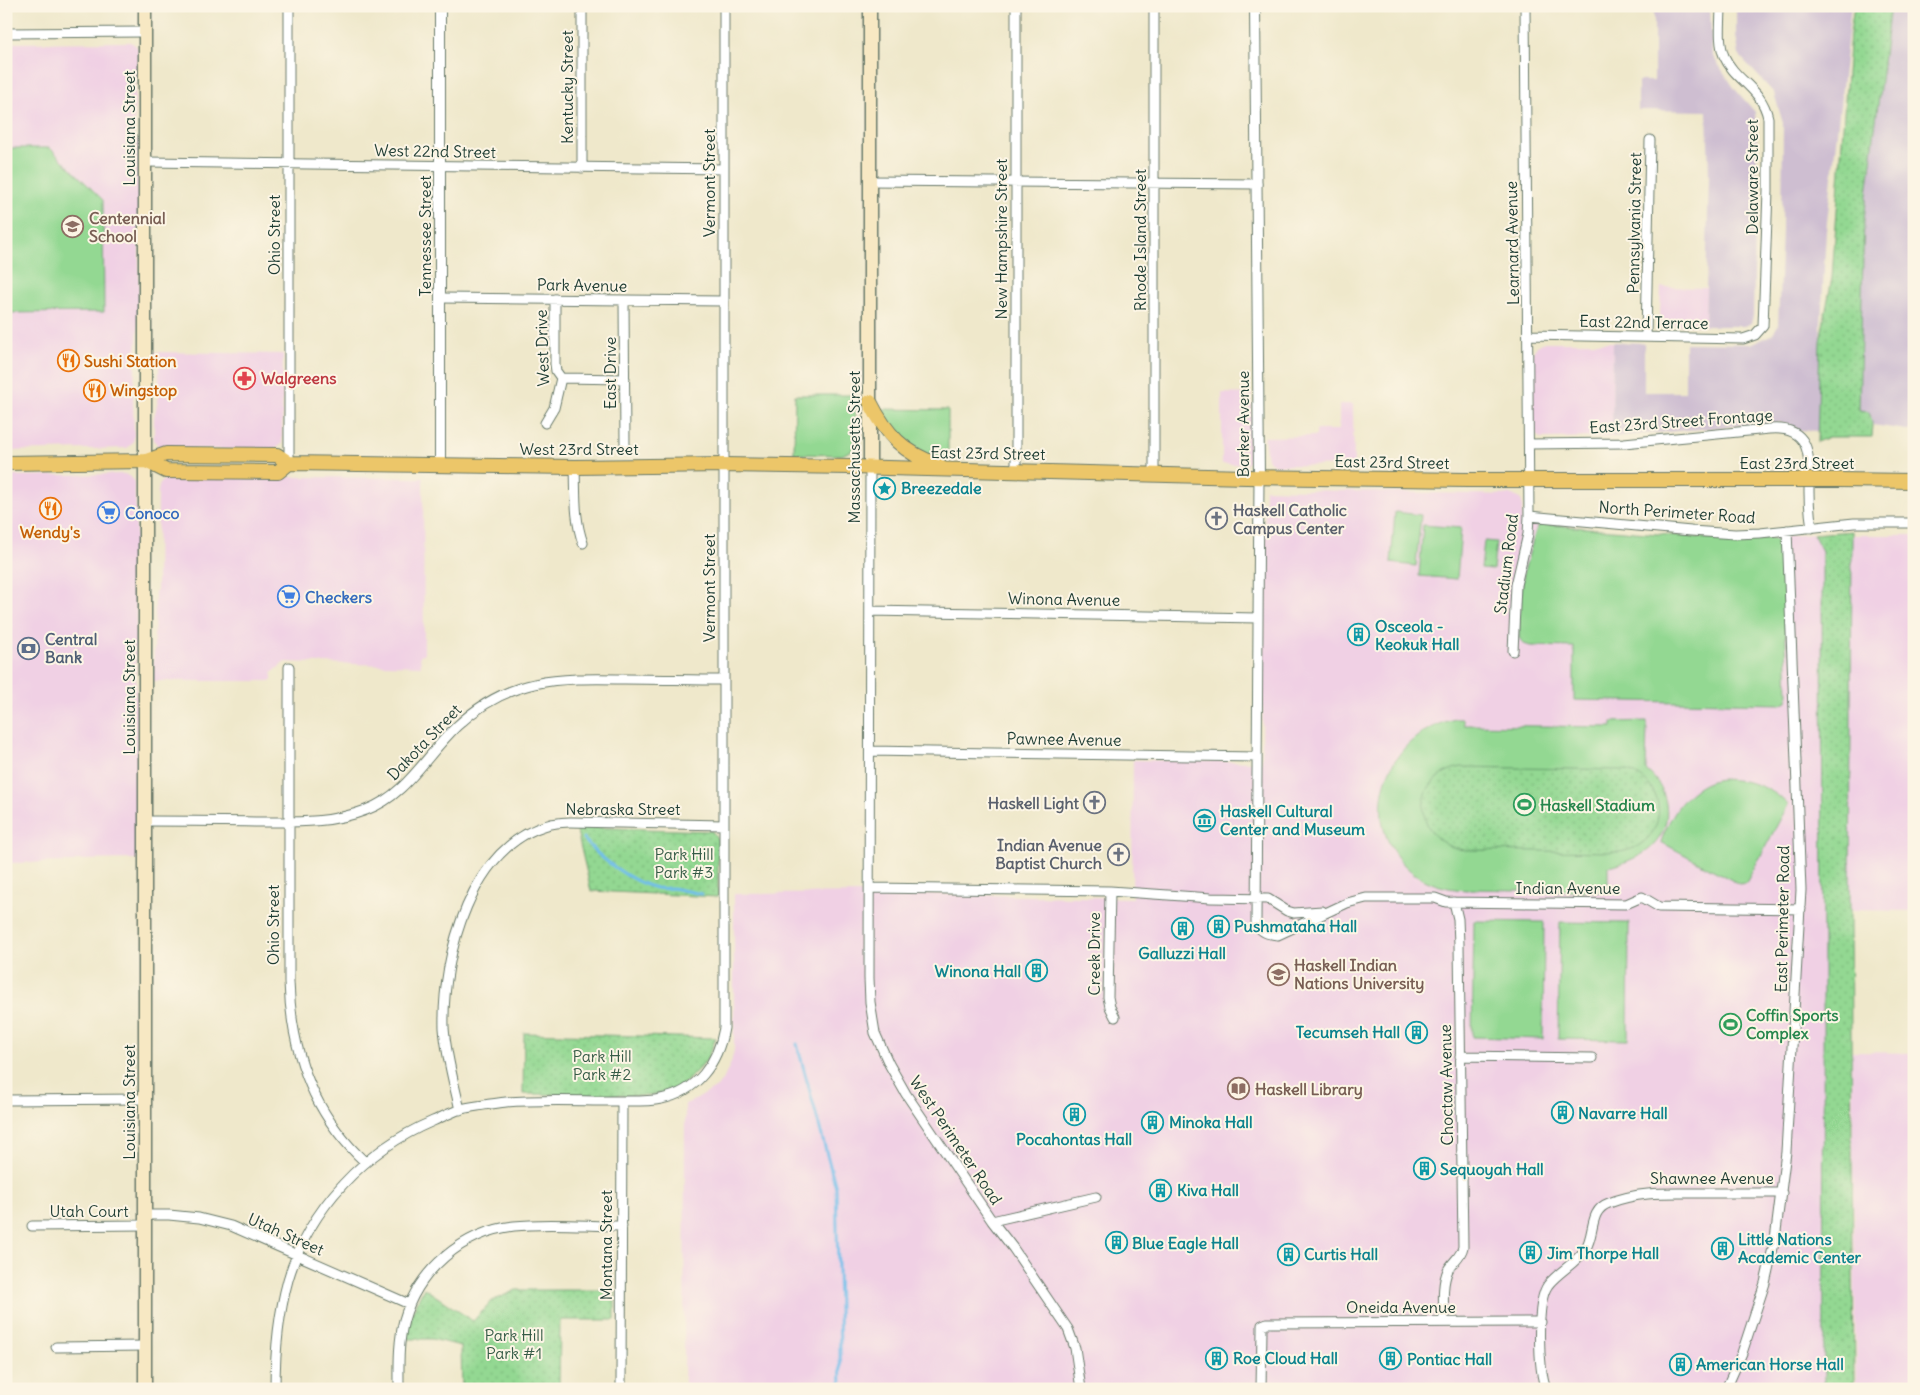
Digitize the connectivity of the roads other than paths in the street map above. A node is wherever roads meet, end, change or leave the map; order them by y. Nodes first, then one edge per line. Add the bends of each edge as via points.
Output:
1 (145, 6) edge
2 (289, 6) edge
3 (440, 6) edge
4 (582, 6) edge
5 (724, 6) edge
6 (870, 6) edge
7 (1016, 6) edge
8 (1154, 6) edge
9 (1255, 6) edge
10 (1525, 6) edge
11 (1721, 6) edge
12 (145, 32) junction
13 (6, 33) edge
14 (1650, 140) dead end
15 (146, 162) junction
16 (289, 164) junction
17 (440, 166) junction
18 (582, 168) junction
19 (724, 169) junction
20 (870, 180) junction
21 (1016, 182) junction
22 (1154, 183) junction
23 (1257, 184) junction
24 (440, 298) junction
25 (555, 299) junction
26 (624, 300) junction
27 (723, 301) junction
28 (1758, 333) joint
29 (1528, 335) junction
30 (1646, 337) junction
31 (561, 378) junction
32 (625, 379) junction
33 (870, 402) junction
34 (545, 423) dead end
35 (1529, 444) junction
36 (625, 446) dead end
37 (146, 461) junction
38 (6, 463) edge
39 (289, 463) junction
40 (440, 466) junction
41 (724, 466) junction
42 (575, 467) junction
43 (870, 467) junction
44 (952, 469) junction
45 (1016, 471) junction
46 (1154, 474) junction
47 (1259, 477) junction
48 (1529, 480) junction
49 (1914, 481) edge
50 (1529, 516) junction
51 (1914, 522) edge
52 (1812, 528) junction
53 (1787, 530) junction
54 (583, 543) dead end
55 (870, 611) junction
56 (1258, 618) junction
57 (1513, 651) dead end
58 (289, 667) dead end
59 (724, 680) junction
60 (870, 752) junction
61 (1257, 757) junction
62 (145, 821) junction
63 (288, 822) junction
64 (724, 825) junction
65 (870, 888) junction
66 (1110, 890) junction
67 (1256, 898) junction
68 (1454, 902) junction
69 (1334, 909) junction
70 (1801, 909) junction
71 (1260, 930) joint
72 (1115, 1017) dead end
73 (1460, 1056) junction
74 (1592, 1058) dead end
75 (145, 1099) junction
76 (6, 1100) edge
77 (622, 1101) junction
78 (460, 1110) junction
79 (365, 1162) junction
80 (1782, 1193) junction
81 (1096, 1197) dead end
82 (145, 1220) junction
83 (992, 1221) junction
84 (32, 1226) dead end
85 (622, 1226) junction
86 (296, 1256) junction
87 (409, 1304) junction
88 (1444, 1322) junction
89 (1541, 1322) junction
90 (145, 1346) junction
91 (56, 1347) dead end
92 (145, 1389) edge
93 (275, 1389) edge
94 (399, 1389) edge
95 (620, 1389) edge
96 (1081, 1389) edge
97 (1261, 1389) edge
98 (1546, 1389) edge
99 (1726, 1389) edge

1 - 12 main road, Louisiana Street
2 - 16 street, Ohio Street
3 - 17 street, Tennessee Street
4 - 18 street, Kentucky Street
5 - 19 street, Vermont Street
6 - 20 main road, Massachusetts Street
7 - 21 street, New Hampshire Street
8 - 22 street, Rhode Island Street
9 - 23 street, Barker Avenue
10 - 29 street, Learnard Avenue
11 - 28 street, Delaware Street via 1721,42 1725,57 1734,71 1759,95 1768,118 1765,320
12 - 13 street
12 - 15 main road, Louisiana Street
14 - 30 street, Pennsylvania Street
15 - 16 street, West 22nd Street
15 - 37 main road, Louisiana Street
16 - 17 street, West 22nd Street
16 - 39 street, Ohio Street
17 - 18 street, West 22nd Street
17 - 24 street, Tennessee Street
18 - 19 street, West 22nd Street
19 - 27 street, Vermont Street
20 - 21 street
20 - 33 main road, Massachusetts Street
21 - 22 street
21 - 45 street, New Hampshire Street
22 - 23 street
22 - 46 street, Rhode Island Street
23 - 47 street, Barker Avenue
24 - 25 street, Park Avenue
24 - 40 street, Tennessee Street
25 - 26 street, Park Avenue
25 - 31 street, West Drive via 555,364
26 - 27 street, Park Avenue
26 - 32 street, East Drive
27 - 41 street, Vermont Street
28 - 30 street, East 22nd Terrace via 1742,339
29 - 30 street, East 22nd Terrace
29 - 35 street, Learnard Avenue
31 - 32 street
31 - 34 street, West Drive via 554,408
32 - 36 street, East Drive
33 - 43 main road, Massachusetts Street
33 - 44 main road via 895,441 924,459
35 - 48 street, Learnard Avenue
35 - 52 street, East 23rd Street Frontage via 1624,443 1789,430 1804,441 1809,458
37 - 38 main road, West 23rd Street
37 - 39 main road, West 23rd Street via 166,471 278,472
37 - 62 main road, Louisiana Street
39 - 40 main road, West 23rd Street
40 - 42 main road, West 23rd Street
41 - 42 main road, West 23rd Street
41 - 43 main road, West 23rd Street
41 - 59 street, Vermont Street
42 - 54 street via 576,520
43 - 44 main road, East 23rd Street
43 - 55 street, Massachusetts Street
44 - 45 main road, East 23rd Street
45 - 46 main road, East 23rd Street
46 - 47 main road, East 23rd Street
47 - 48 main road, East 23rd Street
47 - 56 street, Barker Avenue
48 - 49 main road, East 23rd Street, bridge
48 - 50 street, Stadium Road
50 - 53 street, North Perimeter Road via 1715,533
50 - 57 street, Stadium Road via 1516,585
51 - 52 street, North Perimeter Road via 1854,523
52 - 53 street, North Perimeter Road
53 - 70 street, East Perimeter Road
55 - 56 street, Winona Avenue
55 - 60 street, Massachusetts Street
56 - 61 street, Barker Avenue
58 - 63 street, Ohio Street
59 - 63 street, Dakota Street via 577,678 528,685 494,699 467,718 405,785 383,803 333,820
59 - 64 street, Vermont Street
60 - 61 street, Pawnee Avenue
60 - 65 street, Massachusetts Street
61 - 67 street, Barker Avenue
62 - 63 street, Dakota Street
62 - 75 main road, Louisiana Street
63 - 79 street, Ohio Street via 289,982 294,1033 302,1065 320,1106 348,1146
64 - 77 street, Vermont Street via 724,1028 718,1052 704,1074 684,1091 661,1099
64 - 78 street, Nebraska Street via 551,824 518,840 494,861 462,918 446,981 444,1030
65 - 66 street, Indian Avenue
65 - 83 street, West Perimeter Road via 870,1002 880,1049 906,1094
66 - 67 street, Indian Avenue
66 - 72 street, Creek Drive via 1108,997
67 - 69 street, Indian Avenue via 1268,898 1294,912
67 - 71 street, Barker Avenue via 1256,924
68 - 69 street, Indian Avenue via 1435,898 1376,897 1356,900
68 - 70 street, Indian Avenue via 1626,904 1642,897 1659,907
68 - 73 street, Choctaw Avenue via 1459,944
69 - 71 street, Indian Avenue via 1278,935
70 - 80 street, East Perimeter Road
73 - 74 street
73 - 88 street, Choctaw Avenue via 1463,1247 1445,1278
75 - 76 street
75 - 82 main road, Louisiana Street
77 - 78 street, Vermont Street via 519,1101
77 - 85 street, Montana Street
78 - 79 street, Vermont Street via 405,1134
79 - 86 street, Vermont Street via 324,1208
80 - 89 street, Shawnee Avenue via 1640,1194 1606,1204 1594,1218 1585,1250 1544,1292
80 - 99 street, East Perimeter Road via 1765,1283 1742,1353
81 - 83 street
82 - 84 street, Utah Court
82 - 86 street, Utah Street via 183,1216 217,1222
82 - 90 main road, Louisiana Street
83 - 96 street, West Perimeter Road via 1068,1329 1075,1348
85 - 87 street via 523,1225 481,1235 437,1263
85 - 95 street, Montana Street
86 - 87 street, Utah Street
86 - 93 street, Vermont Street via 279,1318
87 - 94 street via 400,1342
88 - 89 street, Oneida Avenue
88 - 97 street, Oneida Avenue via 1267,1323 1262,1325
89 - 98 street, Shawnee Avenue via 1541,1371
90 - 91 street
90 - 92 main road, Louisiana Street

